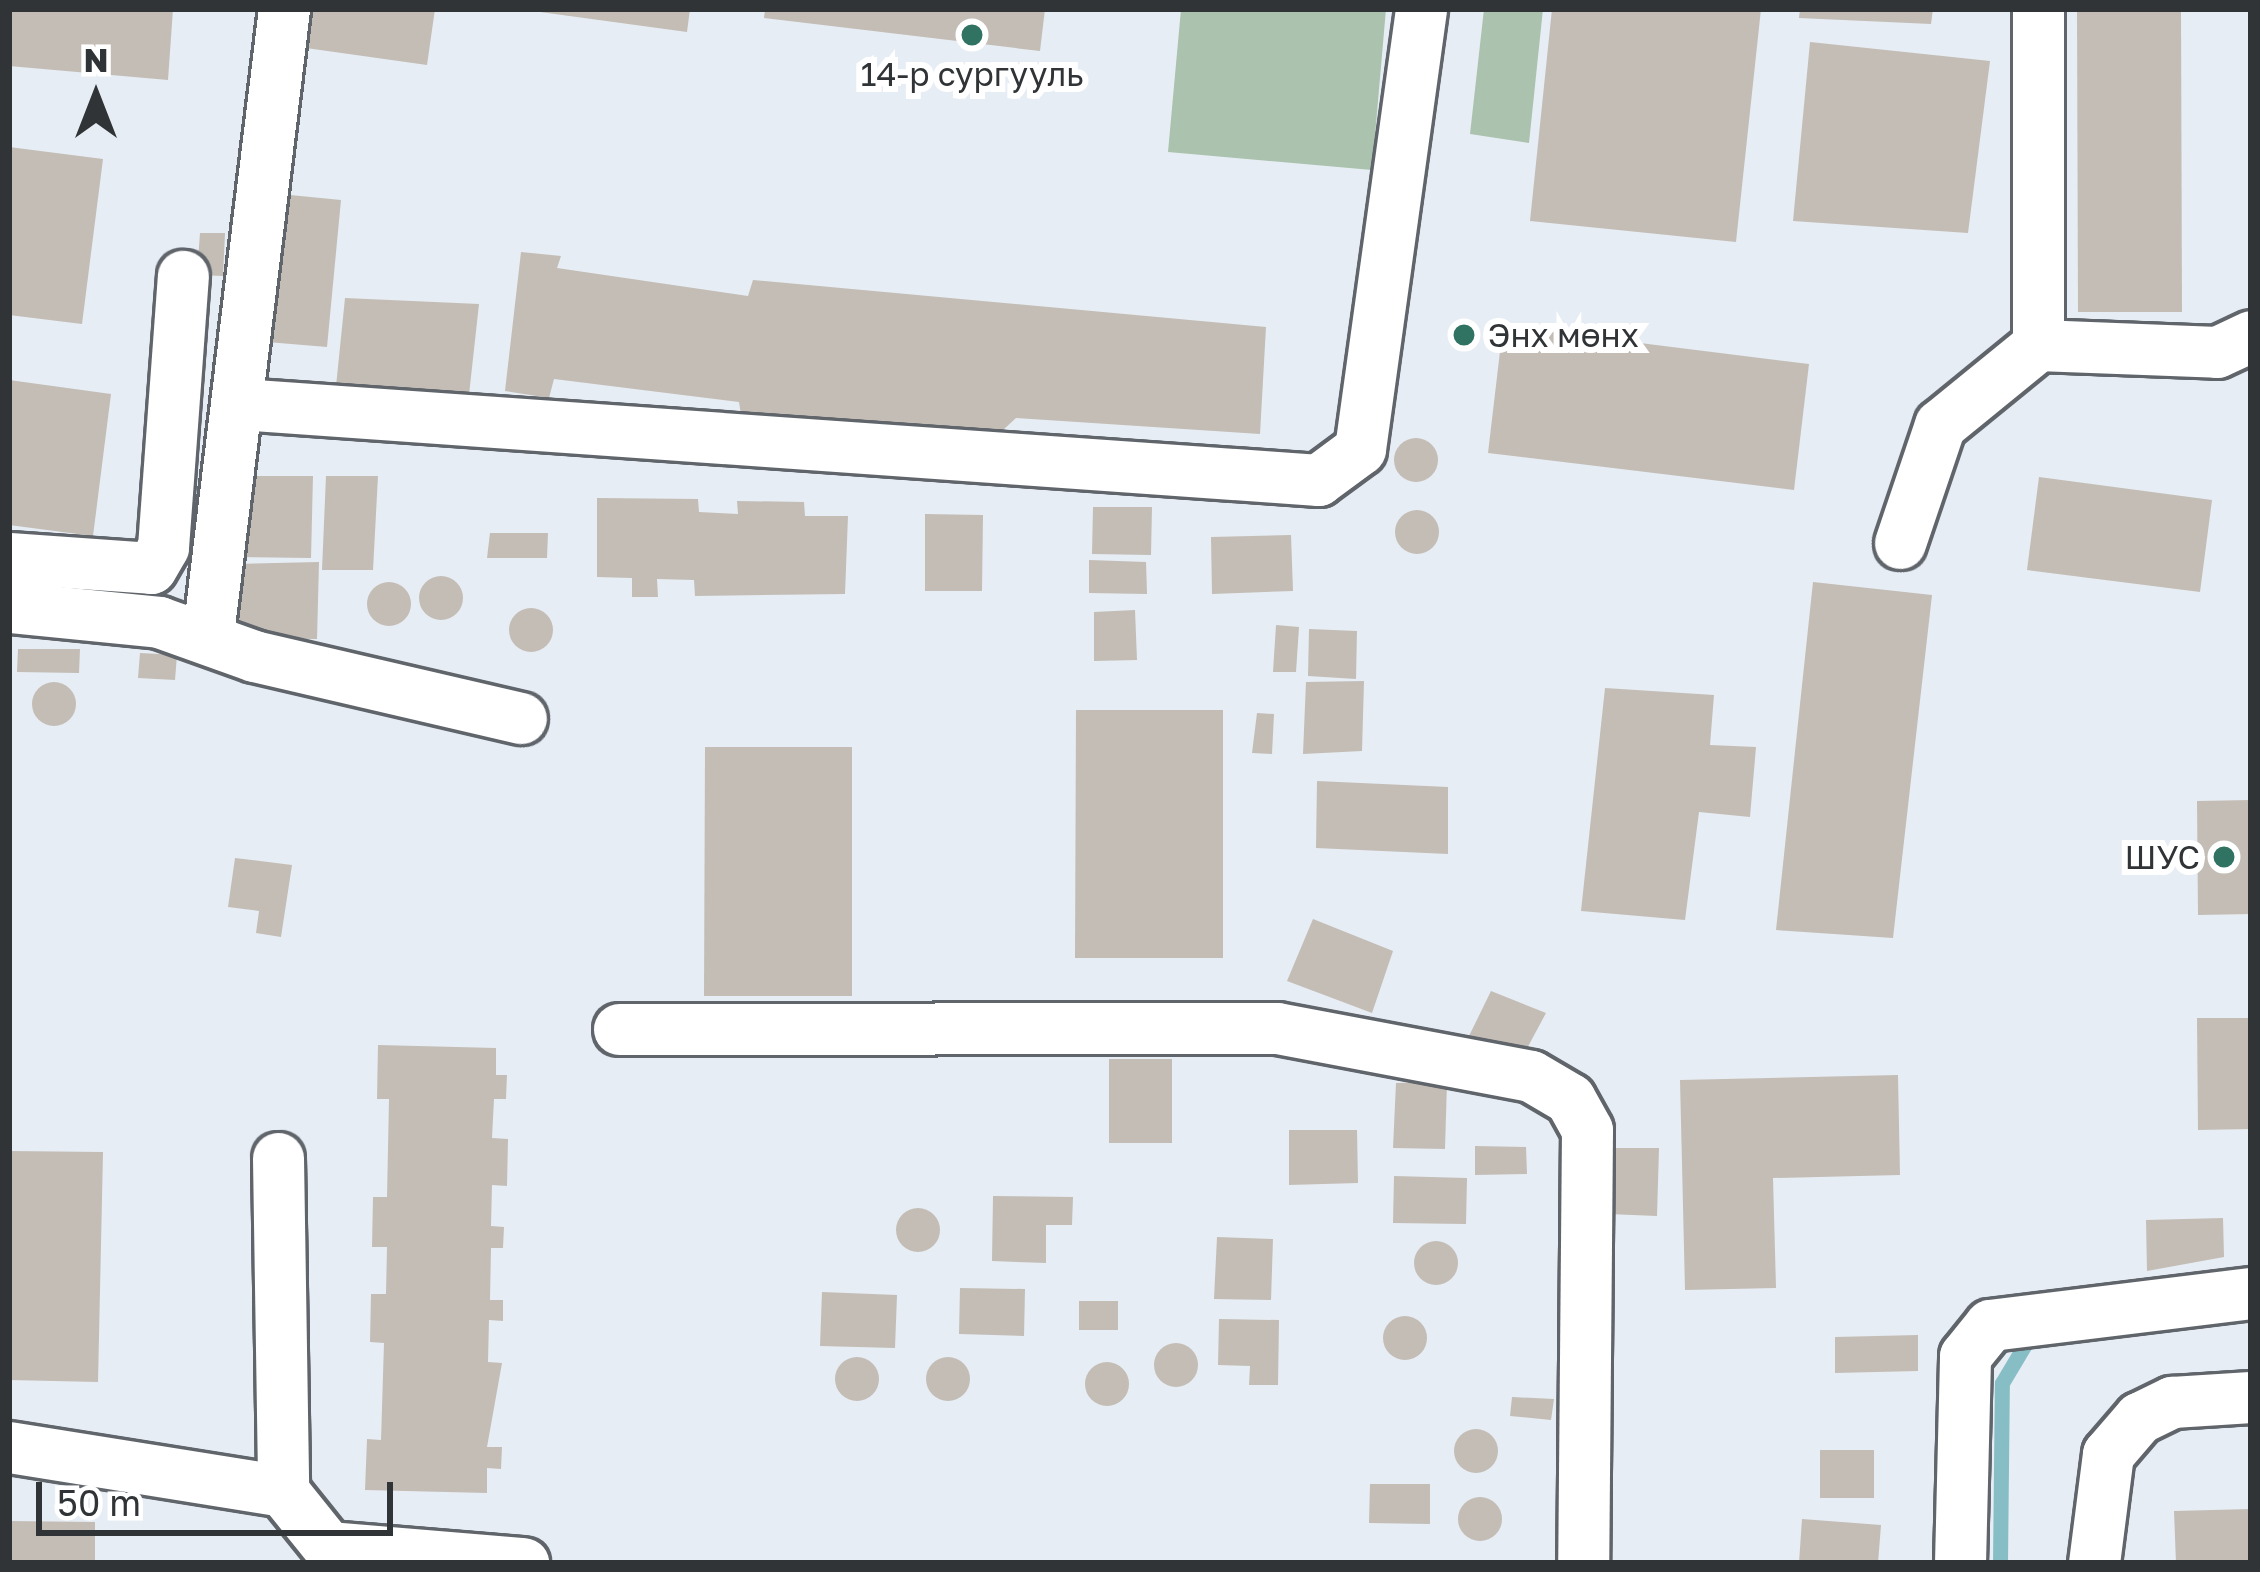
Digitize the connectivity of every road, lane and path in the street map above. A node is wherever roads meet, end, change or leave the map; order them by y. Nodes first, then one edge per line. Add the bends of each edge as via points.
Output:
1 (284, 9) edge
2 (1421, 9) edge
3 (2038, 9) edge
4 (184, 276) dead end
5 (2251, 336) edge
6 (2038, 345) junction
7 (240, 404) junction
8 (1900, 542) dead end
9 (9, 558) edge
10 (9, 607) edge
11 (208, 634) junction
12 (521, 718) dead end
13 (620, 1029) dead end
14 (278, 1158) dead end
15 (2251, 1293) edge
16 (2251, 1397) edge
17 (9, 1448) edge
18 (283, 1490) junction
19 (327, 1555) edge
20 (523, 1563) edge
21 (1583, 1563) edge
22 (1960, 1563) edge
23 (2094, 1563) edge

1 - 7 street
2 - 7 street via 1360,448 1318,480
3 - 6 street
4 - 9 street via 163,547 151,568
5 - 6 street via 2218,352
6 - 8 street via 1940,424
7 - 11 street
10 - 11 street
11 - 12 street via 254,656
13 - 21 street via 1277,1028 1531,1076 1570,1099 1587,1130
14 - 18 street
15 - 22 street via 1990,1325 1965,1356
16 - 23 street via 2172,1402 2139,1418 2108,1454
17 - 18 street
18 - 19 street
19 - 20 street

